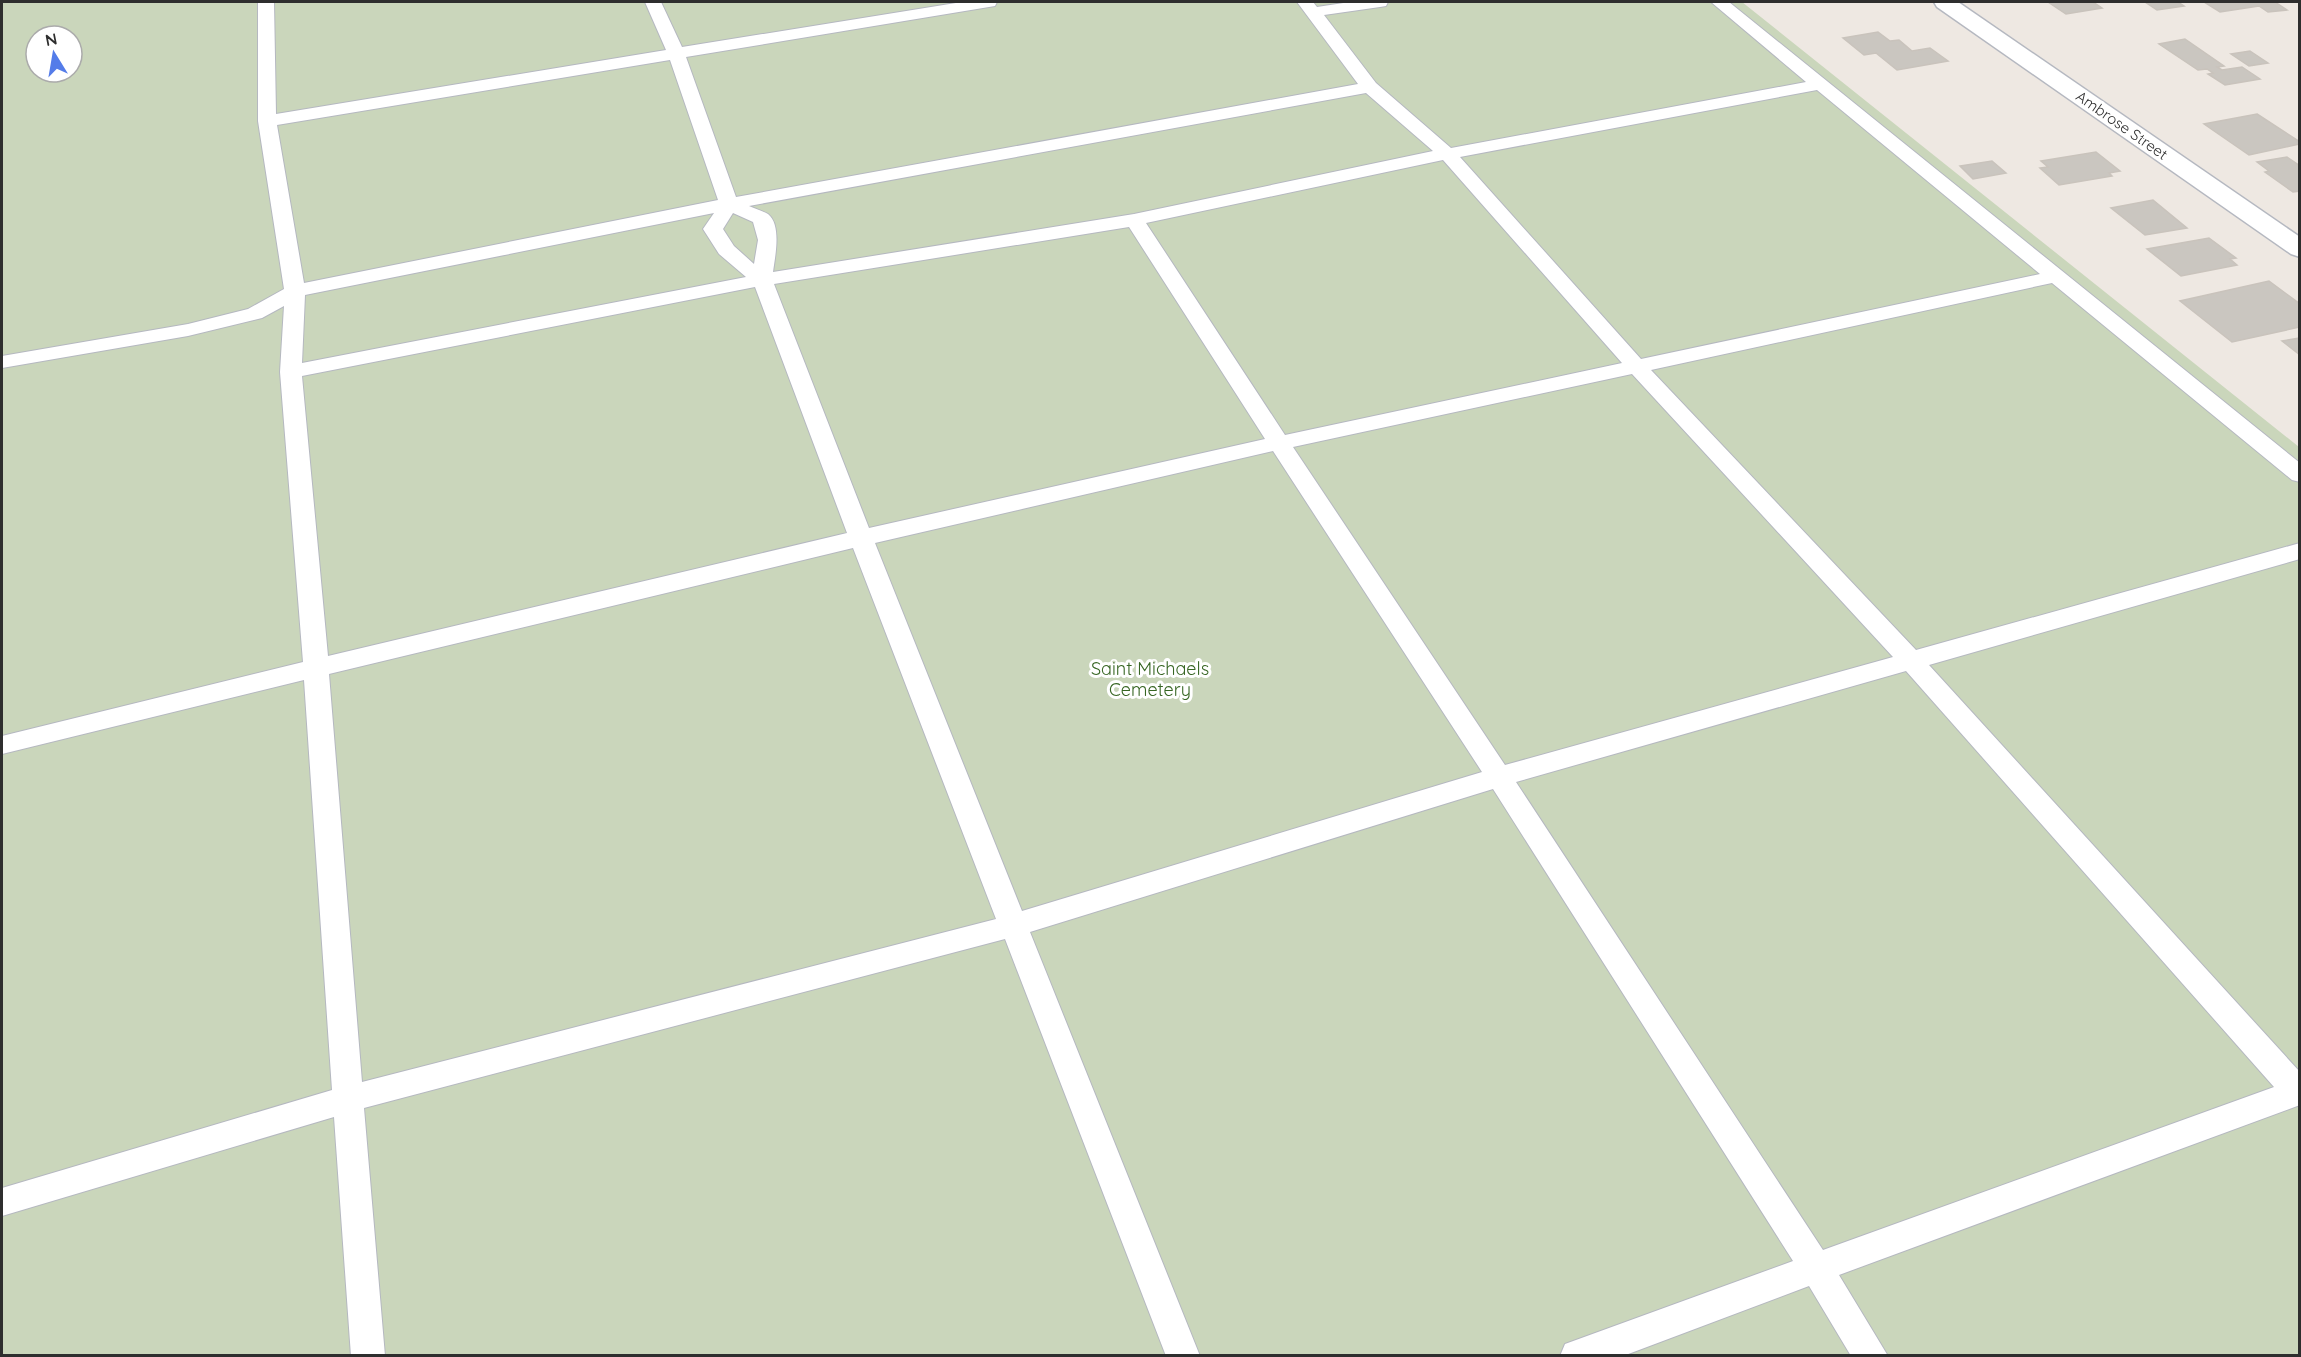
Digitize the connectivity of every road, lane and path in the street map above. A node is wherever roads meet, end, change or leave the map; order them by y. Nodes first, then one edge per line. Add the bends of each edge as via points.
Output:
1 (266, 2) edge
2 (653, 2) edge
3 (989, 2) edge
4 (1380, 2) edge
5 (1719, 2) edge
6 (1945, 2) edge
7 (1309, 7) edge
8 (676, 53) junction
9 (1822, 84) junction
10 (1371, 87) junction
11 (267, 121) junction
12 (1447, 154) junction
13 (729, 204) junction
14 (1134, 220) junction
15 (2300, 249) edge
16 (2057, 276) junction
17 (762, 280) junction
18 (295, 291) junction
19 (2, 362) edge
20 (1637, 367) junction
21 (291, 372) junction
22 (1279, 443) junction
23 (2300, 475) edge
24 (861, 538) junction
25 (2300, 551) edge
26 (1912, 662) junction
27 (316, 668) junction
28 (2, 745) edge
29 (1499, 777) junction
30 (1012, 926) junction
31 (2299, 1093) edge
32 (348, 1099) junction
33 (2, 1202) edge
34 (1816, 1268) junction
35 (368, 1356) edge
36 (1183, 1356) edge
37 (1577, 1356) edge
38 (1871, 1356) edge

1 - 11 lane
2 - 8 lane
3 - 8 lane
4 - 7 lane
5 - 9 lane
6 - 15 street, Ambrose Street
7 - 10 lane
8 - 11 lane
8 - 13 lane
9 - 12 lane
9 - 16 lane
10 - 12 lane
10 - 13 lane
11 - 18 lane
12 - 14 lane
12 - 20 lane
13 - 17 lane via 762,219 768,240
13 - 17 lane via 713,228 726,250
13 - 18 lane
14 - 17 lane
14 - 22 lane
16 - 20 lane
16 - 23 lane
17 - 21 lane
17 - 24 lane
18 - 19 lane via 255,314 188,330
18 - 21 lane
20 - 22 lane
20 - 26 lane
21 - 27 lane
22 - 24 lane
22 - 29 lane
24 - 27 lane
24 - 30 lane
25 - 26 lane
26 - 29 lane
26 - 31 lane
27 - 28 lane
27 - 32 lane
29 - 30 lane
29 - 34 lane
30 - 32 lane
30 - 36 lane
31 - 34 lane
32 - 33 lane
32 - 35 lane
34 - 37 lane
34 - 38 lane

